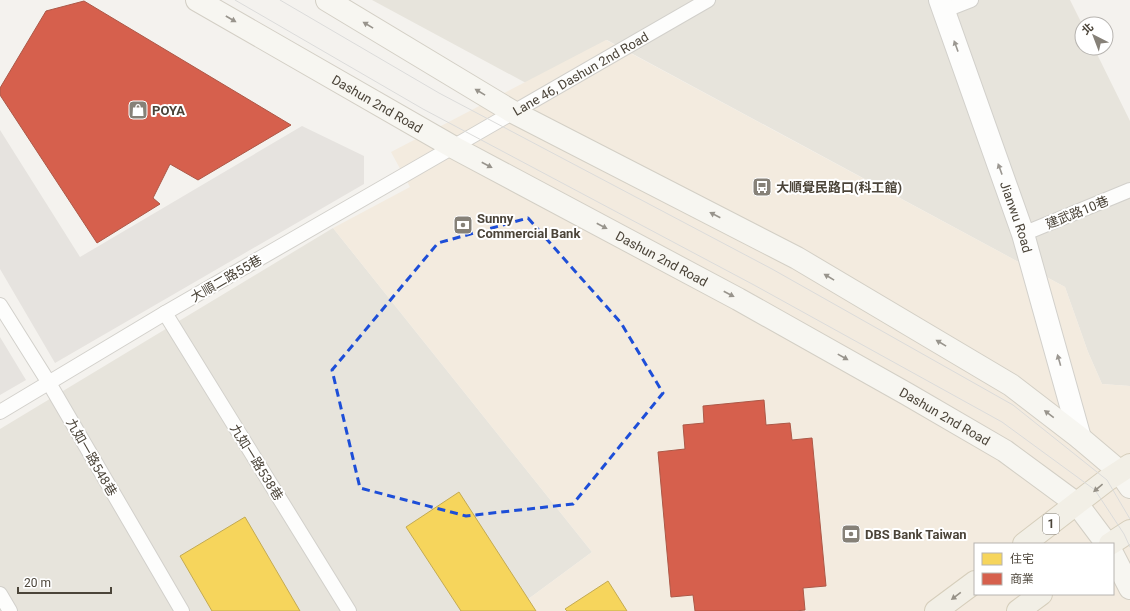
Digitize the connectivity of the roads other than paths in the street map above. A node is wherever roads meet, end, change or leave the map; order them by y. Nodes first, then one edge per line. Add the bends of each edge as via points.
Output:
1 (197, 0) edge
2 (327, 0) edge
3 (708, 0) edge
4 (971, 0) edge
5 (941, 5) edge
6 (513, 112) junction
7 (453, 146) junction
8 (1130, 190) edge
9 (1023, 234) junction
10 (0, 305) edge
11 (165, 313) junction
12 (49, 383) junction
13 (0, 412) edge
14 (1080, 438) junction
15 (1126, 474) edge
16 (1077, 504) junction
17 (1130, 530) edge
18 (1025, 543) edge
19 (1106, 543) edge
20 (1111, 543) edge
21 (1114, 557) edge
22 (974, 583) edge
23 (1130, 588) edge
24 (0, 594) edge
25 (1041, 595) edge
26 (10, 611) edge
27 (182, 611) edge
28 (349, 611) edge
29 (936, 611) edge
30 (1018, 611) edge

1 -> 7 street, Dashun 2nd Road
6 -> 2 street
3 - 6 lane, Lane 46, Dashun 2nd Road
4 - 5 lane
9 -> 5 street, Jianwu Road
6 - 7 lane, Lane 46, Dashun 2nd Road
14 -> 6 street via 1011,385 797,258
7 - 11 lane, 大順二路55巷
7 -> 16 street, Dashun 2nd Road via 738,299 907,394 1005,451
8 - 9 lane, 建武路10巷
14 -> 9 street, Jianwu Road
10 - 12 lane, 九如一路548巷
11 - 12 lane, 大順二路55巷
11 - 28 lane, 九如一路538巷
12 - 13 lane, 大順二路55巷
12 - 27 lane, 九如一路548巷
14 - 15 street
15 -> 16 main road, 1
16 - 18 main road, 1
16 - 19 street, Dashun 2nd Road
17 - 20 main road
21 - 23 street
22 -> 29 main road
24 - 26 lane
25 - 30 main road

